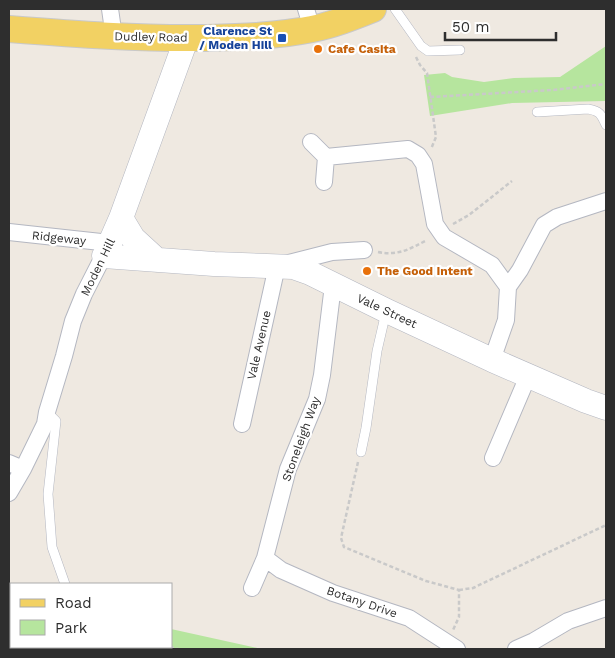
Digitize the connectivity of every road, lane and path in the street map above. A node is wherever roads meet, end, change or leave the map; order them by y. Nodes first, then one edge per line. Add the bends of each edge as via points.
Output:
1 (110, 9) edge
2 (396, 9) edge
3 (362, 13) edge
4 (309, 19) edge
5 (9, 29) edge
6 (114, 36) junction
7 (184, 38) junction
8 (460, 50) dead end
9 (412, 51) dead end
10 (606, 84) edge
11 (430, 97) junction
12 (537, 112) dead end
13 (606, 125) edge
14 (311, 142) dead end
15 (326, 157) junction
16 (424, 164) junction
17 (324, 182) dead end
18 (606, 201) edge
19 (121, 218) junction
20 (9, 232) edge
21 (107, 250) junction
22 (364, 250) dead end
23 (157, 260) junction
24 (277, 266) junction
25 (333, 285) junction
26 (508, 287) junction
27 (387, 311) junction
28 (492, 360) junction
29 (528, 376) junction
30 (606, 408) edge
31 (47, 412) junction
32 (242, 424) dead end
33 (361, 452) joint
34 (493, 458) dead end
35 (16, 466) edge
36 (9, 493) edge
37 (606, 525) edge
38 (265, 558) junction
39 (64, 583) edge
40 (252, 588) dead end
41 (459, 590) junction
42 (606, 608) edge
43 (452, 646) edge
44 (516, 649) edge

1 - 6 street
2 - 8 lane via 421,46 428,51
3 - 4 main road, Dudley Road
4 - 7 main road, Dudley Road via 284,33
5 - 6 main road, Dudley Road
6 - 7 main road, Dudley Road
7 - 19 street, Moden Hill
9 - 11 path via 427,74
10 - 11 path
11 - 16 path via 436,137
12 - 13 lane via 595,110 602,115
14 - 15 street
15 - 16 street via 408,150 418,155
15 - 17 street
16 - 26 street via 435,224 444,237 492,264
18 - 26 street via 557,217 544,225
19 - 21 street, Moden Hill
19 - 23 street via 133,238
20 - 21 street, Ridgeway
21 - 23 street, Vale Street
21 - 31 street, Moden Hill via 73,321
22 - 24 street via 332,252
23 - 24 street, Vale Street
24 - 25 street, Vale Street via 293,267
24 - 32 street, Vale Avenue
25 - 27 street, Vale Street
25 - 38 street, Stoneleigh Way via 317,399 288,468
26 - 28 street via 506,320
27 - 28 street, Vale Street
27 - 33 lane via 377,351
28 - 29 street, Vale Street
29 - 30 street, Vale Street
29 - 34 street
31 - 35 street, Moden Hill via 45,424
31 - 39 lane via 56,422 48,494 52,547
33 - 41 path via 340,538 344,547 426,581
35 - 36 street, Moden Hill
37 - 41 path via 473,588
38 - 40 street, Stoneleigh Way
38 - 43 street, Botany Drive via 281,570 333,593 409,618
41 - 43 path via 459,617
42 - 44 street via 568,620

